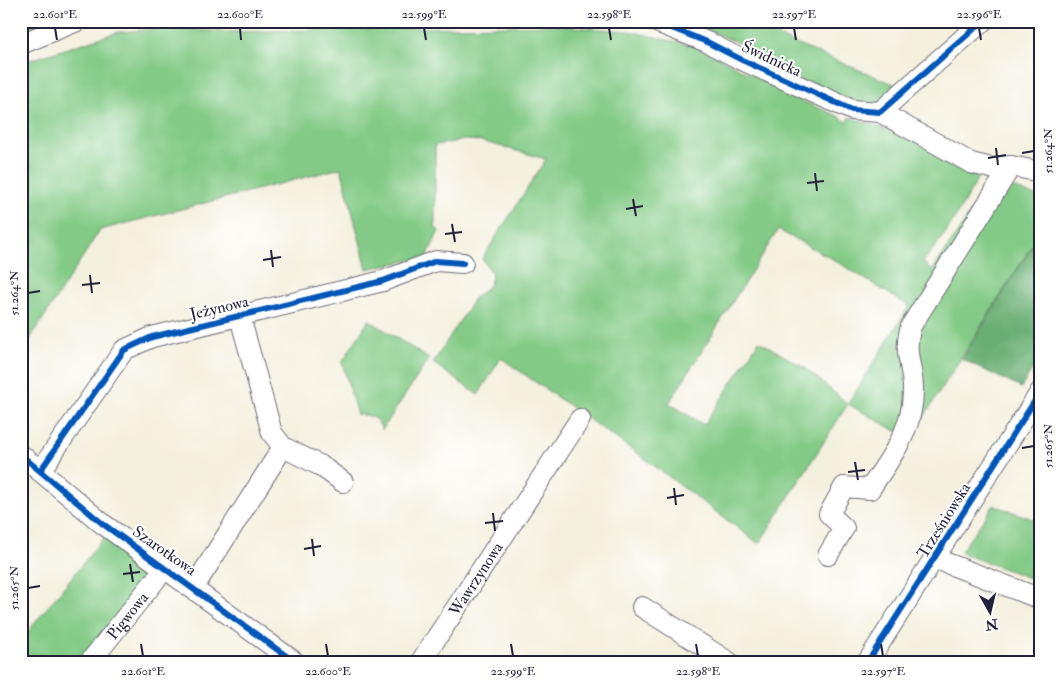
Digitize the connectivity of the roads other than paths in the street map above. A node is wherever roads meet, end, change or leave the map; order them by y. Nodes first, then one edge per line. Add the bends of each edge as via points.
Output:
1 (78, 21) edge
2 (654, 21) edge
3 (983, 21) edge
4 (21, 44) edge
5 (880, 112) junction
6 (1011, 166) junction
7 (1041, 172) edge
8 (463, 263) dead end
9 (240, 317) junction
10 (1041, 390) edge
11 (580, 419) dead end
12 (283, 447) junction
13 (21, 456) edge
14 (40, 471) junction
15 (342, 482) dead end
16 (828, 555) dead end
17 (936, 559) junction
18 (165, 568) junction
19 (194, 587) junction
20 (1041, 599) edge
21 (642, 607) dead end
22 (288, 660) edge
23 (89, 663) edge
24 (420, 663) edge
25 (730, 663) edge
26 (867, 663) edge

1 - 4 street
2 - 5 street, Świdnicka via 707,42 852,110
3 - 5 street
5 - 6 street, Świdnicka via 971,163 991,168
6 - 7 street, Świdnicka
6 - 16 street via 911,326 906,350 913,385 908,428 870,488 844,487 829,514 844,528
8 - 9 street, Jeżynowa via 436,261 383,281
9 - 12 street, Jeżynowa via 272,433
9 - 14 street, Jeżynowa via 152,337 124,350
10 - 17 street, Trześniowska
11 - 24 street, Wawrzynowa
12 - 15 street via 321,466
12 - 19 street
13 - 14 street, Szarotkowa
14 - 18 street, Szarotkowa via 104,524
17 - 20 street
17 - 26 street, Trześniowska
18 - 19 street, Szarotkowa
18 - 23 street, Pigwowa
19 - 22 street, Szarotkowa
21 - 25 street

